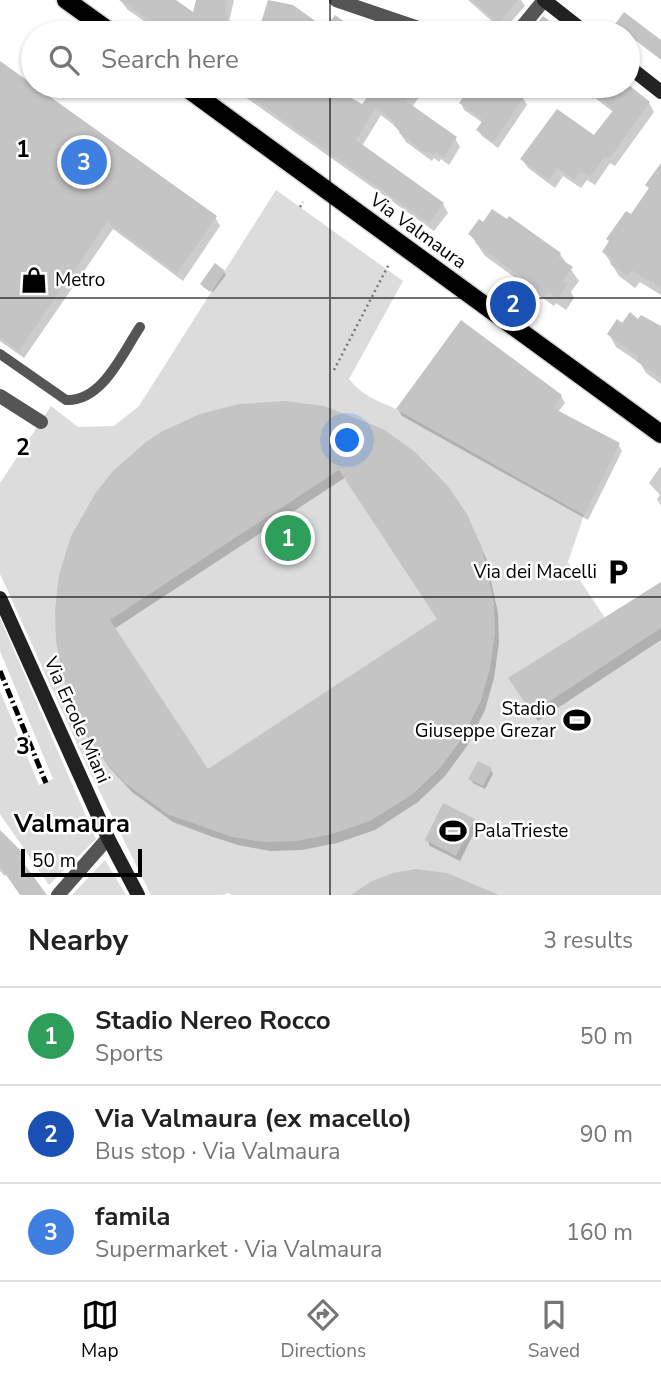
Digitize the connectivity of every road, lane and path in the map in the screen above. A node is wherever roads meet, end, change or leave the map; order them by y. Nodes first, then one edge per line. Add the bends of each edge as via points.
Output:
1 (66, 0) edge
2 (336, 0) edge
3 (544, 0) edge
4 (95, 21) edge
5 (398, 21) edge
6 (526, 21) edge
7 (571, 21) edge
8 (640, 75) edge
9 (661, 92) edge
10 (200, 98) edge
11 (303, 202) dead end
12 (300, 207) dead end
13 (389, 264) dead end
14 (140, 327) dead end
15 (0, 354) edge
16 (334, 370) dead end
17 (0, 396) edge
18 (41, 422) dead end
19 (661, 434) edge
20 (0, 598) edge
21 (108, 838) junction
22 (58, 895) edge
23 (138, 895) edge

1 - 4 main road
2 - 5 street
3 - 6 street
3 - 7 street
8 - 9 street
10 - 19 main road, Via Valmaura
11 - 12 path
13 - 16 path
14 - 15 lane via 101,385 79,400 66,400
17 - 18 street
20 - 21 street, Via Ercole Miani
21 - 22 street
21 - 23 street, Via Ercole Miani

